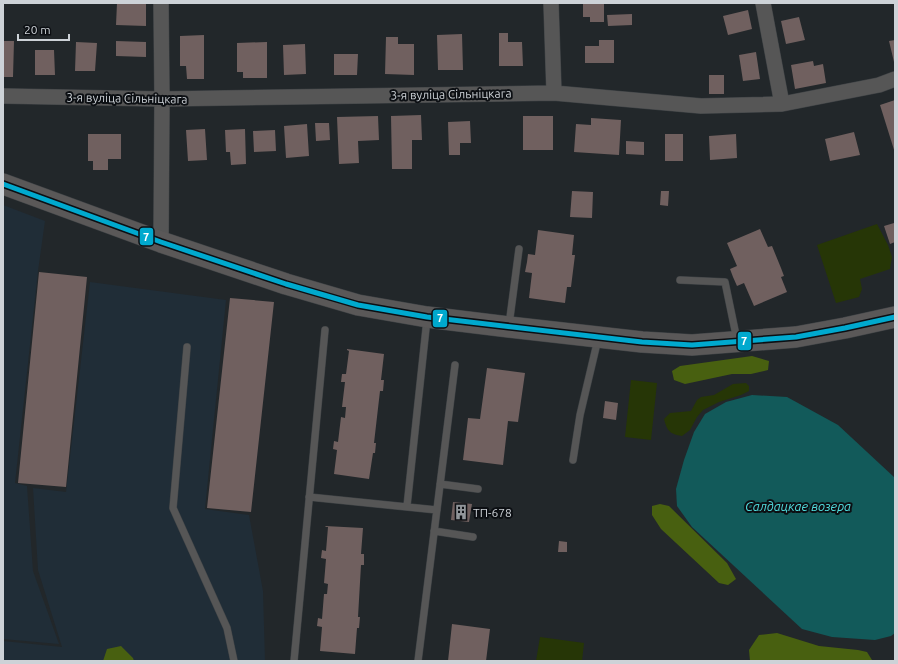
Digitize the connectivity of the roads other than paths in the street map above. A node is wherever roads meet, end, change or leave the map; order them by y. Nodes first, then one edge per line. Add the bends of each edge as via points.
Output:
1 (161, 3) edge
2 (551, 3) edge
3 (763, 3) edge
4 (895, 79) edge
5 (554, 93) junction
6 (3, 96) edge
7 (162, 99) junction
8 (782, 104) junction
9 (3, 184) edge
10 (161, 242) junction
11 (520, 249) dead end
12 (680, 280) dead end
13 (427, 317) junction
14 (893, 319) edge
15 (509, 327) junction
16 (325, 330) dead end
17 (599, 337) junction
18 (737, 342) junction
19 (187, 347) dead end
20 (455, 365) dead end
21 (573, 460) dead end
22 (440, 484) junction
23 (478, 489) dead end
24 (309, 497) junction
25 (407, 506) junction
26 (437, 510) junction
27 (434, 532) junction
28 (473, 536) dead end
29 (234, 661) edge
30 (294, 661) edge
31 (418, 661) edge

1 - 7 street
2 - 5 street
3 - 8 street
4 - 8 street, 3-я вуліца Сільніцкага via 879,85
5 - 7 street, 3-я вуліца Сільніцкага
5 - 8 street, 3-я вуліца Сільніцкага via 701,106
6 - 7 street, 3-я вуліца Сільніцкага
7 - 10 street
9 - 10 main road
10 - 13 main road via 322,295 358,305
11 - 15 lane
12 - 18 lane via 725,282
13 - 15 main road
13 - 25 lane
14 - 18 main road via 796,337
15 - 17 main road
16 - 24 lane
17 - 18 main road via 692,345
17 - 21 lane via 580,415
19 - 29 lane via 174,508 227,628
20 - 22 lane
22 - 23 lane
22 - 26 lane
24 - 25 lane
24 - 30 lane
25 - 26 lane
26 - 27 lane
27 - 28 lane
27 - 31 lane

